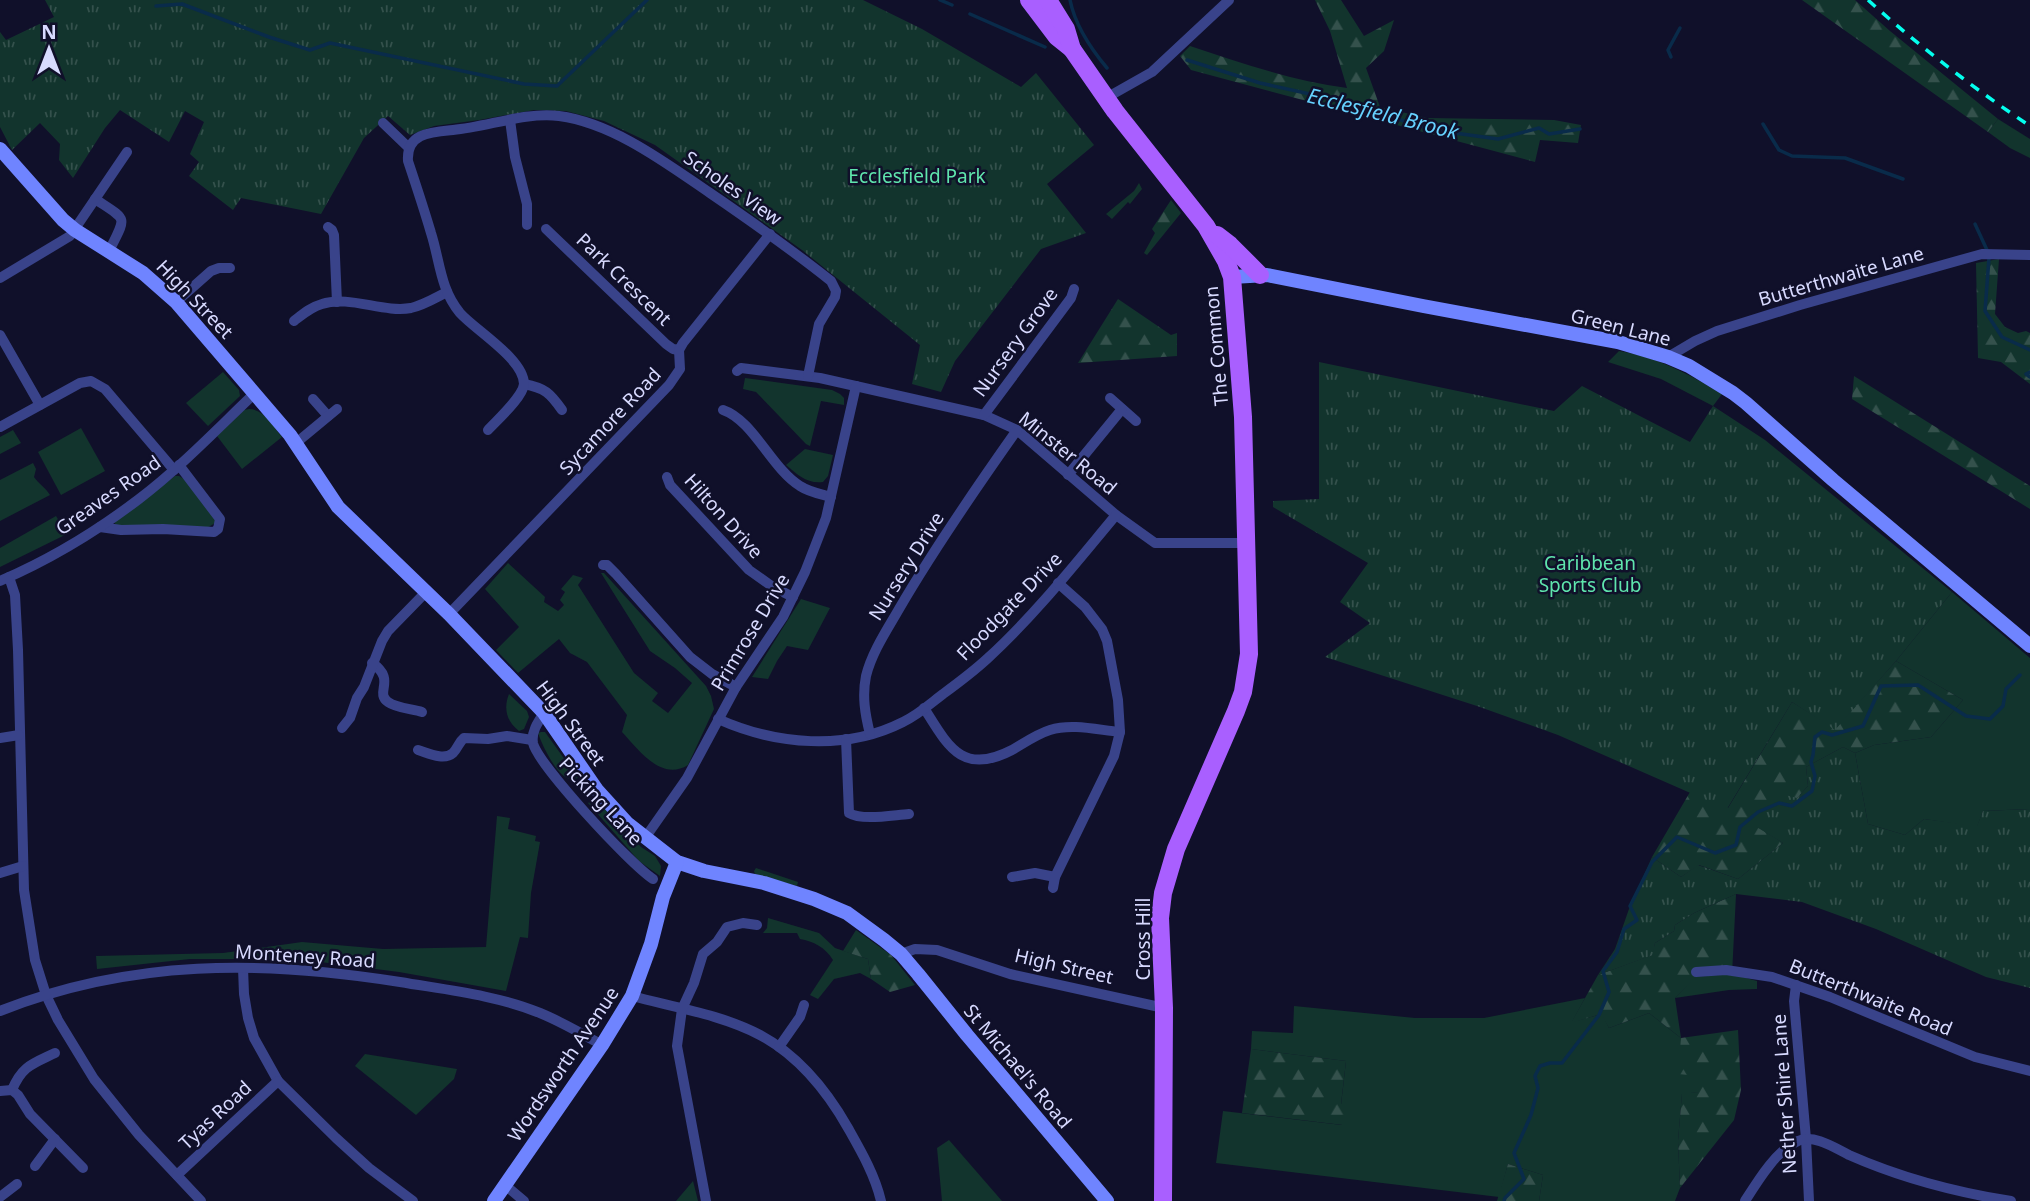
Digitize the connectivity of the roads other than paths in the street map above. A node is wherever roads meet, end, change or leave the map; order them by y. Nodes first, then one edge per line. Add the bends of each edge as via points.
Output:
1 (1029, 0) edge
2 (1048, 0) edge
3 (1229, 0) edge
4 (1072, 49) junction
5 (1106, 98) junction
6 (510, 120) junction
7 (383, 123) dead end
8 (408, 147) junction
9 (0, 149) edge
10 (127, 152) dead end
11 (95, 199) junction
12 (527, 225) dead end
13 (1206, 226) junction
14 (328, 227) dead end
15 (546, 229) dead end
16 (78, 232) junction
17 (770, 234) junction
18 (109, 251) junction
19 (2030, 255) edge
20 (230, 268) dead end
21 (1260, 275) junction
22 (1232, 277) junction
23 (0, 278) edge
24 (1074, 289) dead end
25 (447, 292) junction
26 (176, 302) junction
27 (337, 302) junction
28 (294, 321) dead end
29 (0, 335) edge
30 (679, 350) junction
31 (1668, 357) junction
32 (737, 371) dead end
33 (807, 376) junction
34 (524, 384) junction
35 (856, 386) junction
36 (255, 393) junction
37 (1110, 398) dead end
38 (313, 399) dead end
39 (40, 405) junction
40 (1122, 409) junction
41 (562, 410) dead end
42 (723, 410) dead end
43 (984, 415) junction
44 (1136, 421) dead end
45 (0, 427) edge
46 (488, 430) dead end
47 (1017, 430) junction
48 (296, 443) junction
49 (176, 468) junction
50 (1068, 475) junction
51 (667, 477) dead end
52 (831, 497) junction
53 (1116, 516) junction
54 (100, 527) junction
55 (1247, 543) junction
56 (603, 565) dead end
57 (5, 579) edge
58 (1058, 583) junction
59 (426, 592) junction
60 (793, 597) junction
61 (449, 614) junction
62 (2030, 646) edge
63 (372, 663) junction
64 (736, 687) junction
65 (1243, 692) joint
66 (924, 708) junction
67 (422, 712) dead end
68 (544, 713) junction
69 (718, 719) junction
70 (342, 728) dead end
71 (1120, 732) junction
72 (870, 734) junction
73 (19, 735) junction
74 (0, 738) edge
75 (845, 738) junction
76 (533, 740) junction
77 (418, 750) dead end
78 (909, 814) dead end
79 (645, 838) junction
80 (677, 862) junction
81 (23, 866) junction
82 (0, 873) edge
83 (1012, 877) dead end
84 (653, 879) dead end
85 (757, 925) dead end
86 (901, 954) junction
87 (243, 968) junction
88 (1696, 972) dead end
89 (1796, 985) junction
90 (46, 995) junction
91 (632, 996) junction
92 (804, 1005) dead end
93 (1164, 1008) junction
94 (682, 1009) junction
95 (0, 1011) edge
96 (602, 1045) junction
97 (779, 1047) junction
98 (55, 1053) dead end
99 (2030, 1071) edge
100 (278, 1081) junction
101 (6, 1091) edge
102 (55, 1139) junction
103 (1806, 1139) junction
104 (35, 1166) dead end
105 (83, 1168) dead end
106 (177, 1175) junction
107 (17, 1184) dead end
108 (505, 1185) junction
109 (1956, 1196) edge
110 (0, 1198) edge
111 (201, 1201) edge
112 (413, 1201) edge
113 (494, 1201) edge
114 (524, 1201) edge
115 (706, 1201) edge
116 (881, 1201) edge
117 (1107, 1201) edge
118 (1163, 1201) edge
119 (1745, 1201) edge
120 (1809, 1201) edge
121 (2011, 1201) edge

1 - 4 main road, The Common
2 - 4 main road, The Common
3 - 5 street via 1152,72
4 - 5 main road, The Common
5 - 13 main road, The Common
6 - 8 street, Scholes View via 431,133
6 - 12 street
6 - 17 street, Scholes View via 571,118 624,139
7 - 8 street
8 - 25 street via 408,161
9 - 16 street, High Street
10 - 11 street
11 - 16 street
11 - 18 street via 122,220
13 - 21 main road
13 - 22 main road, The Common
14 - 27 street via 334,235
15 - 30 street, Park Crescent via 666,344
16 - 18 street, High Street
16 - 23 street
17 - 30 street, Sycamore Road
17 - 33 street, Scholes View via 831,281 836,291 819,324
18 - 26 street, High Street
19 - 31 street, Butterthwaite Lane via 1982,254 1800,305 1717,331
20 - 26 street via 212,271
21 - 22 street, Green Lane
21 - 31 street, Green Lane via 1596,337
22 - 55 main road, The Common
24 - 43 street, Nursery Grove
25 - 27 street via 410,308
25 - 34 street via 462,314 508,355
26 - 36 street, High Street
27 - 28 street via 315,307
29 - 39 street
30 - 61 street, Sycamore Road via 680,369 669,385
31 - 62 street, Green Lane via 1746,403
32 - 33 street, Minster Road
33 - 35 street, Minster Road
34 - 41 street via 548,392
34 - 46 street
35 - 43 street, Minster Road
35 - 52 street, Primrose Drive
36 - 48 street, High Street
36 - 49 street, Greaves Road
37 - 40 street
38 - 48 street via 332,412
39 - 45 street
39 - 49 street via 86,381 98,384
40 - 44 street
40 - 50 street
42 - 52 street via 736,416 794,482
43 - 47 street, Minster Road
47 - 50 street, Minster Road
47 - 72 street, Nursery Drive via 940,542 876,651 864,687
48 - 59 street, High Street via 338,507
49 - 54 street, Greaves Road
49 - 54 street via 218,514 218,529 210,533
50 - 53 street, Minster Road
51 - 60 street, Hilton Drive via 749,570
52 - 60 street, Primrose Drive via 818,542
53 - 55 street, Minster Road via 1155,543
53 - 58 street, Floodgate Drive
54 - 57 street, Greaves Road
55 - 65 main road, The Common via 1248,654
56 - 64 street via 690,657
57 - 73 street via 15,595
58 - 66 street, Floodgate Drive via 989,657
58 - 71 street via 1084,607 1107,641
59 - 61 street, High Street
59 - 63 street via 388,631
60 - 64 street, Primrose Drive
61 - 68 street, High Street
63 - 67 street via 384,675 386,701
63 - 70 street via 365,687
64 - 69 street, Primrose Drive
65 - 93 main road, Cross Hill via 1168,871 1160,918
66 - 71 street via 949,745 973,760 996,757 1064,727
66 - 72 street, Floodgate Drive via 903,722
68 - 76 street
68 - 79 street, High Street via 597,790
69 - 75 street, Floodgate Drive via 755,734 794,741
69 - 79 street, Primrose Drive via 687,778
71 - 83 street via 1114,756 1054,883 1035,873
72 - 75 street, Floodgate Drive
73 - 74 street
73 - 81 street
75 - 78 street via 849,813 855,817
76 - 77 street via 464,738 446,757
76 - 84 street, Picking Lane via 542,762 566,790
79 - 80 street, High Street
80 - 86 street, High Street via 824,902
80 - 91 street, Wordsworth Avenue
81 - 82 street
81 - 90 street via 30,937
85 - 94 street via 733,925 723,931 703,954
86 - 93 street, High Street via 937,950 1010,974
86 - 117 street, St Michael's Road
87 - 90 street, Monteney Road via 153,971
87 - 96 street, Monteney Road via 329,973 485,997 538,1012
87 - 100 street via 254,1038
88 - 89 street, Butterthwaite Road via 1745,972
89 - 99 street, Butterthwaite Road via 1975,1057
89 - 103 street, Nether Shire Lane
90 - 95 street, Monteney Road
90 - 106 street via 94,1079
91 - 94 street
91 - 96 street, Wordsworth Avenue
92 - 97 street
93 - 118 main road, Cross Hill
94 - 97 street via 739,1026
94 - 115 street via 677,1046
96 - 108 street, Wordsworth Avenue
97 - 116 street via 810,1074 839,1112 869,1167
98 - 101 street via 23,1070
100 - 106 street, Tyas Road
100 - 112 street via 335,1138
101 - 102 street via 18,1095
102 - 104 street
102 - 105 street
103 - 109 street
103 - 119 street via 1784,1150
103 - 120 street, Nether Shire Lane
106 - 111 street
107 - 110 street
108 - 113 street, Wordsworth Avenue
108 - 114 street
109 - 121 street

